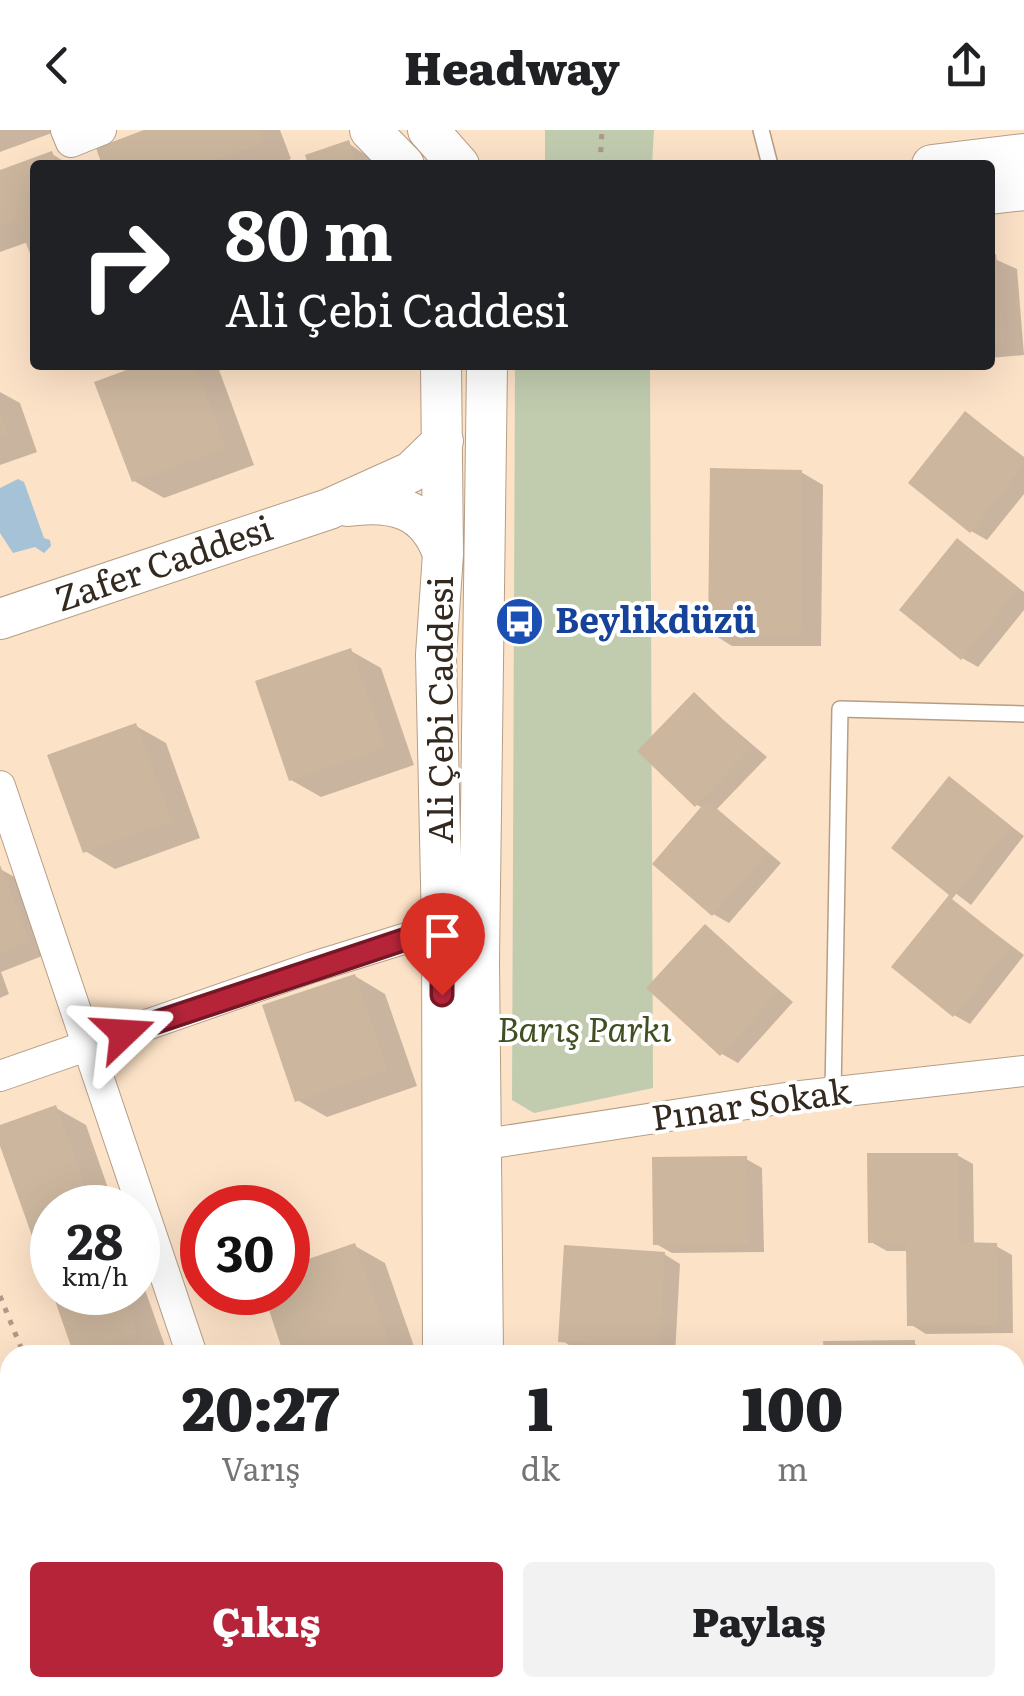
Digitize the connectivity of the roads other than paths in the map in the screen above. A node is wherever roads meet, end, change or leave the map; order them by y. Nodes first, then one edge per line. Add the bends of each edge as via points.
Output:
1 (66, 130) edge
2 (101, 130) edge
3 (370, 130) edge
4 (428, 130) edge
5 (761, 130) edge
6 (1024, 154) edge
7 (399, 160) edge
8 (455, 160) edge
9 (769, 160) edge
10 (974, 160) edge
11 (1024, 190) edge
12 (995, 193) edge
13 (441, 370) edge
14 (487, 370) edge
15 (443, 441) junction
16 (329, 509) junction
17 (442, 554) junction
18 (0, 620) edge
19 (1024, 714) edge
20 (0, 786) edge
21 (11, 852) edge
22 (442, 927) junction
23 (88, 1045) junction
24 (1024, 1071) edge
25 (0, 1076) edge
26 (833, 1093) junction
27 (479, 1145) junction
28 (189, 1345) edge
29 (442, 1345) edge
30 (483, 1345) edge

1 - 2 street via 71,142
3 - 7 main road
4 - 8 main road
5 - 9 lane
6 - 10 main road
11 - 12 main road
13 - 15 main road, Ali Çebi Caddesi
14 - 27 main road, Ali Çebi Caddesi
15 - 16 main road via 411,472
15 - 17 main road, Ali Çebi Caddesi
16 - 17 main road via 370,503 414,511 429,523
16 - 18 main road, Zafer Caddesi
17 - 22 main road, Ali Çebi Caddesi via 436,655
19 - 26 lane via 840,709
20 - 21 street
21 - 23 street
22 - 23 street
22 - 29 main road, Ali Çebi Caddesi
23 - 25 street
23 - 28 street
24 - 26 street, Pınar Sokak
26 - 27 street, Pınar Sokak
27 - 30 main road, Ali Çebi Caddesi

